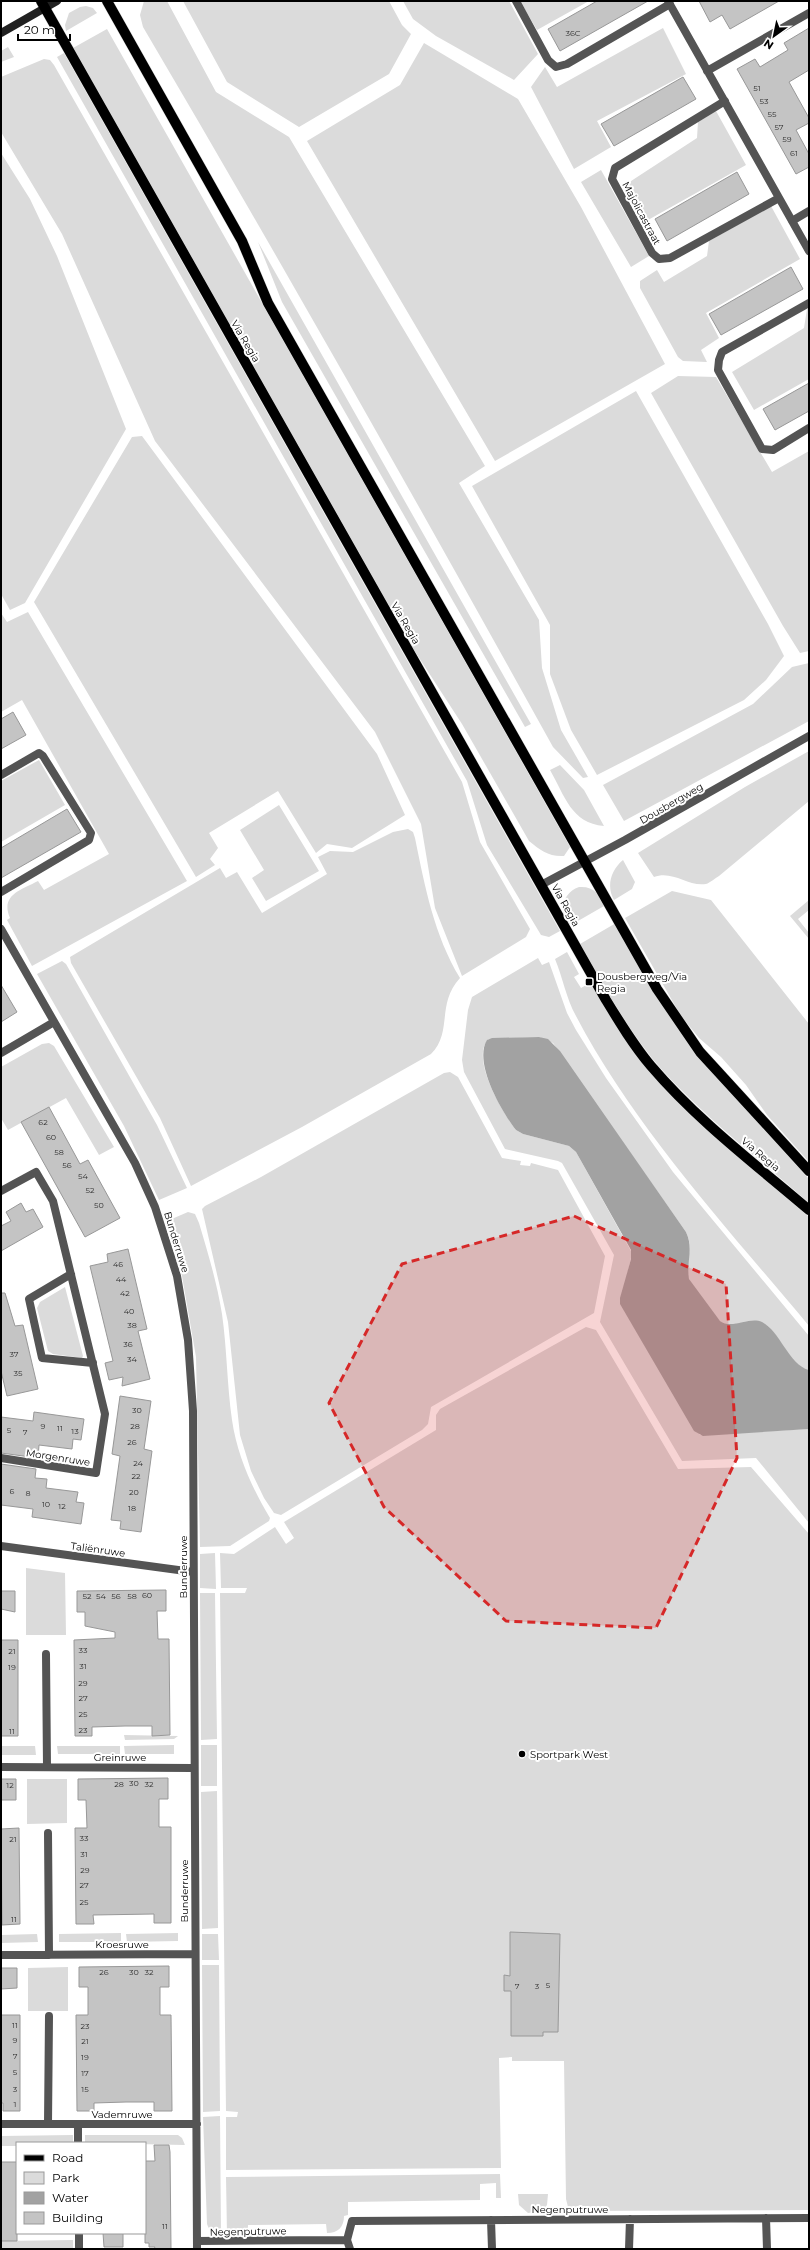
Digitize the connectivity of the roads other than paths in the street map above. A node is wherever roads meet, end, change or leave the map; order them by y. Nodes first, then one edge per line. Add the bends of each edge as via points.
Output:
1 (57, 1) edge
2 (107, 1) edge
3 (516, 1) edge
4 (669, 2) edge
5 (43, 5) edge
6 (809, 13) edge
7 (1, 33) edge
8 (707, 70) junction
9 (725, 101) junction
10 (779, 198) junction
11 (809, 211) edge
12 (792, 221) junction
13 (809, 251) edge
14 (809, 303) edge
15 (809, 428) edge
16 (809, 736) edge
17 (1, 775) edge
18 (585, 862) junction
19 (541, 885) junction
20 (1, 892) edge
21 (1, 929) edge
22 (54, 1022) junction
23 (1, 1052) edge
24 (809, 1172) edge
25 (1, 1191) edge
26 (809, 1210) edge
27 (71, 1274) junction
28 (93, 1363) junction
29 (1, 1458) edge
30 (1, 1546) edge
31 (193, 1572) junction
32 (46, 1654) dead end
33 (1, 1767) edge
34 (47, 1767) junction
35 (194, 1768) junction
36 (48, 1833) dead end
37 (195, 1954) junction
38 (1, 1955) edge
39 (49, 1955) junction
40 (49, 2016) dead end
41 (1, 2124) edge
42 (48, 2124) junction
43 (78, 2124) junction
44 (197, 2124) junction
45 (78, 2142) edge
46 (766, 2218) junction
47 (809, 2218) edge
48 (630, 2219) junction
49 (491, 2220) junction
50 (79, 2234) edge
51 (347, 2240) junction
52 (197, 2245) edge
53 (79, 2249) edge
54 (350, 2249) edge
55 (492, 2249) edge
56 (630, 2249) edge
57 (767, 2249) edge

1 - 5 street
2 - 18 main road via 242,241 268,303
3 - 4 street via 548,60 556,67 567,64
4 - 8 street
5 - 7 street
5 - 19 main road, Via Regia
6 - 8 street
8 - 9 street
9 - 10 street
9 - 10 street, Majolicastraat via 615,168 612,179 652,253 659,259 670,258
10 - 12 street
11 - 12 street
12 - 13 street
14 - 15 street via 722,352 718,370 762,449 773,450
16 - 18 street, Dousbergweg
17 - 20 street via 39,753 91,833 89,840
18 - 19 street, Dousbergweg
18 - 24 main road via 677,1021 700,1052
19 - 26 main road, Via Regia via 606,1000 651,1065 713,1129
21 - 22 street, Bunderruwe
22 - 23 street
22 - 31 street, Bunderruwe via 138,1170 160,1219 177,1276 188,1340 193,1411
25 - 27 street, Morgenruwe via 36,1172 53,1200
27 - 28 street, Morgenruwe
27 - 28 street via 29,1299 42,1358
28 - 29 street, Morgenruwe via 106,1414 96,1473
30 - 31 street, Taliënruwe
31 - 35 street, Bunderruwe
32 - 34 street
33 - 34 street, Greinruwe
34 - 35 street, Greinruwe
35 - 37 street, Bunderruwe
36 - 39 street
37 - 39 street, Kroesruwe
37 - 44 street, Bunderruwe
38 - 39 street, Kroesruwe
40 - 42 street
41 - 42 street, Vademruwe
42 - 43 street, Vademruwe
43 - 44 street, Vademruwe
43 - 45 street
44 - 52 street, Bunderruwe
46 - 47 street, Negenputruwe
46 - 48 street, Negenputruwe
46 - 57 street
48 - 49 street, Negenputruwe
48 - 56 street
49 - 51 street, Negenputruwe via 352,2221
49 - 55 street
50 - 53 street
51 - 52 street, Negenputruwe
51 - 54 street

